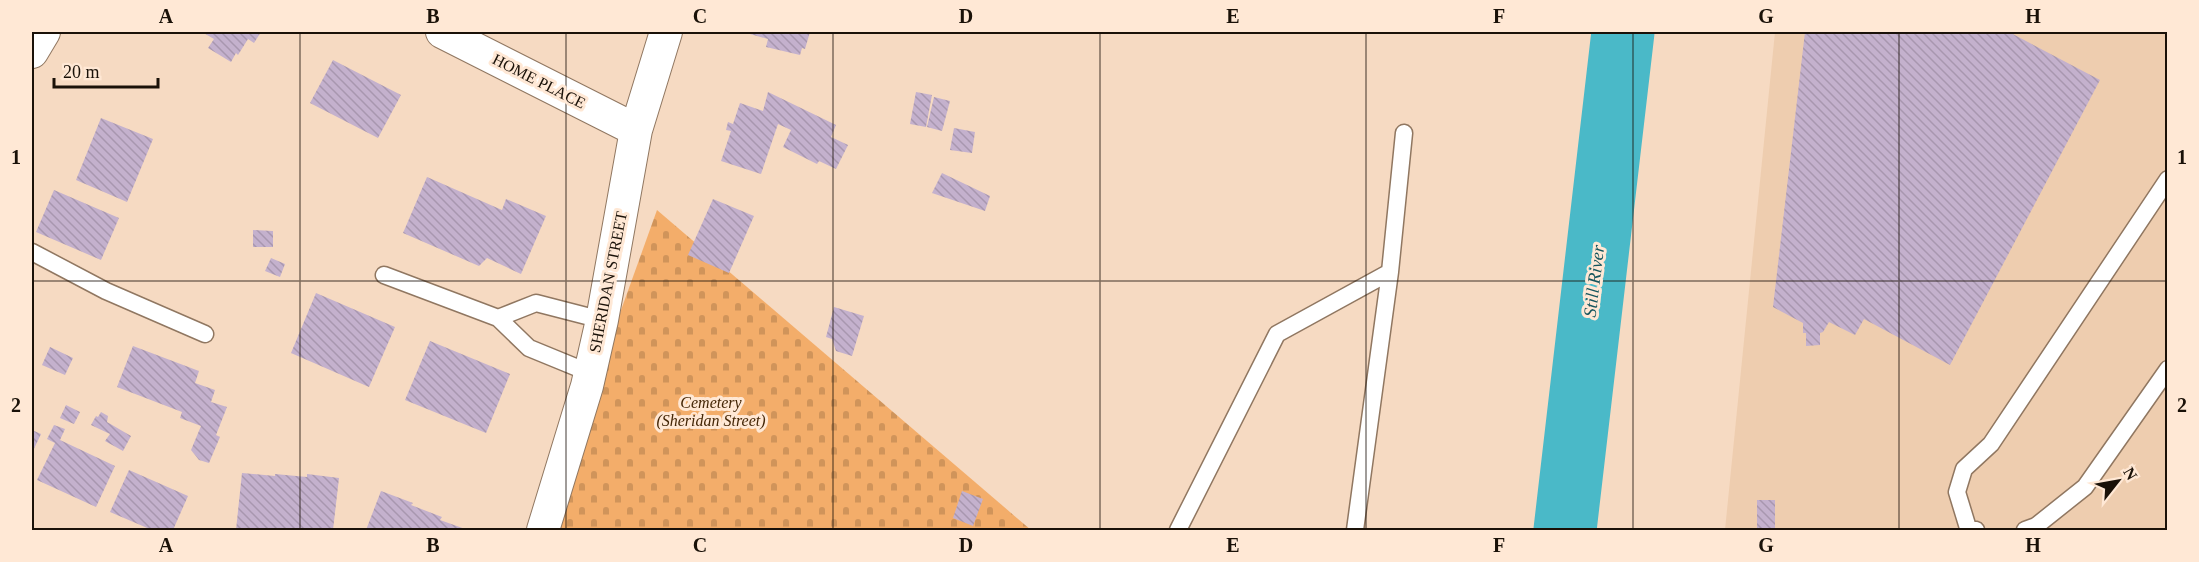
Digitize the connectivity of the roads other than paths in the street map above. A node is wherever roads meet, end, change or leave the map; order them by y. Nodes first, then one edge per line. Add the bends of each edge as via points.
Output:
1 (44, 32) edge
2 (442, 32) edge
3 (666, 32) edge
4 (32, 52) edge
5 (636, 130) junction
6 (1404, 133) dead end
7 (2168, 179) edge
8 (32, 252) edge
9 (1390, 272) junction
10 (384, 275) dead end
11 (498, 318) junction
12 (602, 320) junction
13 (205, 334) dead end
14 (2168, 369) edge
15 (590, 373) junction
16 (543, 531) edge
17 (1178, 531) edge
18 (1355, 531) edge
19 (1976, 531) edge
20 (2025, 531) edge

1 - 4 street
2 - 5 street, HOME PLACE
3 - 5 street, SHERIDAN STREET
5 - 12 street, SHERIDAN STREET
6 - 9 lane
7 - 19 lane via 1991,444 1964,469 1957,492 1968,528
8 - 13 lane via 106,291
9 - 17 lane via 1278,334
9 - 18 lane
10 - 11 lane
11 - 12 lane via 536,303
11 - 15 lane via 529,348
12 - 15 street, SHERIDAN STREET
14 - 20 lane via 2085,487
15 - 16 street, SHERIDAN STREET

